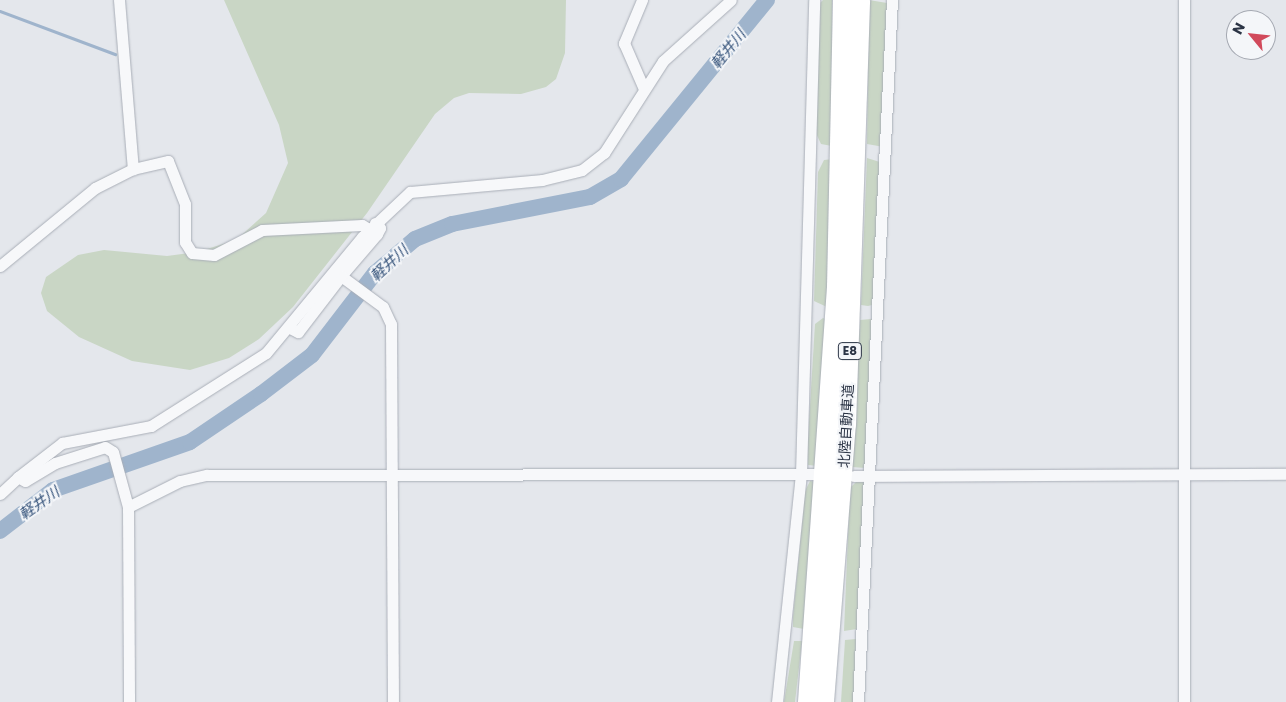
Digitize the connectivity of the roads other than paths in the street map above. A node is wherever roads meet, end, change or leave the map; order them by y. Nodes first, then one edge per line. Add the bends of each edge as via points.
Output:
1 (118, 0) edge
2 (642, 0) edge
3 (731, 0) edge
4 (814, 0) edge
5 (843, 0) edge
6 (860, 0) edge
7 (892, 0) edge
8 (1184, 0) edge
9 (644, 89) junction
10 (133, 169) junction
11 (372, 226) junction
12 (0, 266) edge
13 (345, 279) junction
14 (290, 328) junction
15 (393, 474) junction
16 (801, 474) junction
17 (815, 474) dead end
18 (1184, 474) junction
19 (1286, 474) edge
20 (869, 475) junction
21 (854, 476) dead end
22 (18, 477) junction
23 (0, 494) edge
24 (128, 507) junction
25 (129, 702) edge
26 (393, 702) edge
27 (777, 702) edge
28 (808, 702) edge
29 (824, 702) edge
30 (858, 702) edge
31 (1184, 702) edge

1 - 10 street
2 - 9 street via 624,43
3 - 9 street via 678,45
4 - 16 street
5 - 28 highway, 北陸自動車道 / E8 via 837,287
6 - 29 highway, 北陸自動車道 / E8 via 847,406
7 - 20 street
8 - 18 street
9 - 11 street via 604,153 582,170 542,180 419,189
10 - 11 street via 171,163 185,204 185,242 192,253 214,254 262,230
10 - 12 street via 95,188
11 - 13 street via 380,228
11 - 14 street
13 - 14 street via 298,332
13 - 15 street via 383,307 391,324
14 - 22 street via 266,353 151,426 62,443
15 - 16 street
15 - 24 street via 196,476
15 - 26 street
16 - 17 street
16 - 27 street
18 - 19 street
18 - 20 street
18 - 31 street
20 - 21 street
20 - 30 street
22 - 23 street
22 - 24 street via 25,481 55,462 106,447 113,452
24 - 25 street

